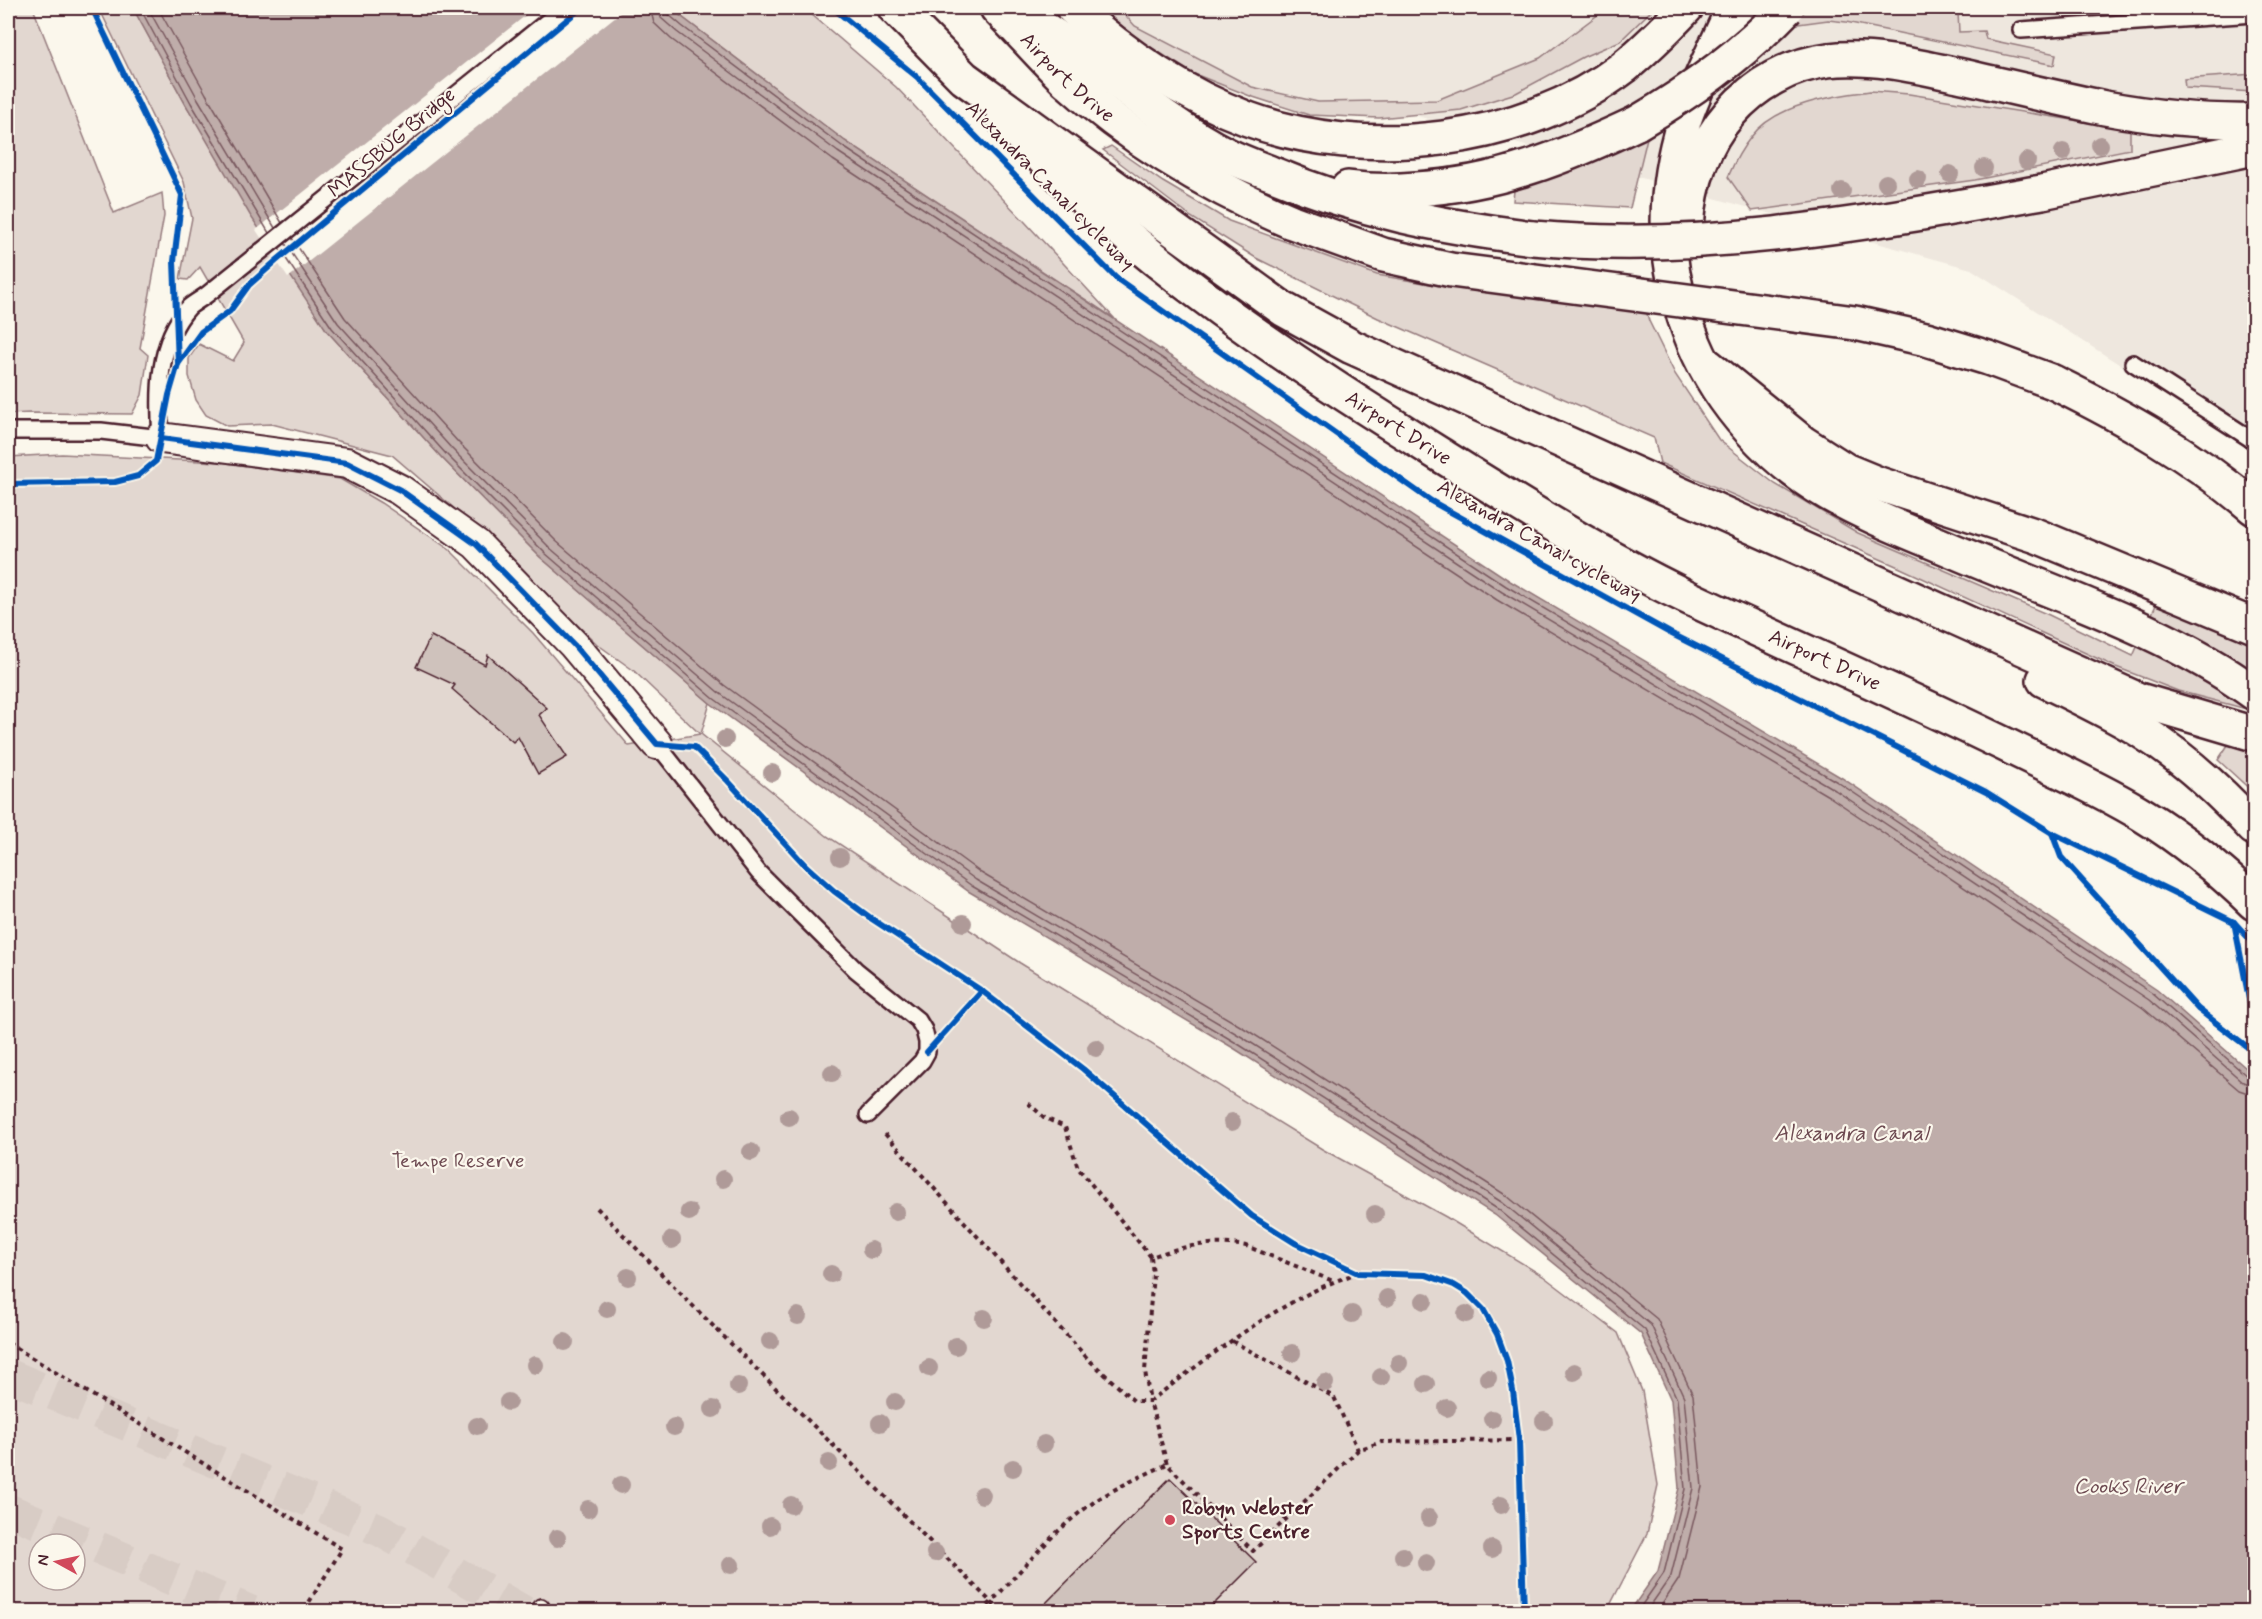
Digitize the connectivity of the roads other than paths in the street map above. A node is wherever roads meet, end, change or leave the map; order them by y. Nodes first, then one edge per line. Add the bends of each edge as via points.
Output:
1 (564, 8) edge
2 (895, 8) edge
3 (997, 8) edge
4 (1013, 8) edge
5 (1073, 8) edge
6 (1686, 8) edge
7 (1733, 8) edge
8 (1754, 8) edge
9 (1787, 8) edge
10 (2254, 14) edge
11 (2021, 30) dead end
12 (964, 78) junction
13 (1685, 118) junction
14 (2254, 122) edge
15 (2254, 148) edge
16 (1228, 155) junction
17 (1696, 348) junction
18 (2133, 363) dead end
19 (8, 431) edge
20 (161, 438) junction
21 (2254, 441) edge
22 (2254, 508) edge
23 (1751, 527) junction
24 (2254, 626) edge
25 (2254, 693) edge
26 (2254, 734) edge
27 (657, 744) joint
28 (2254, 828) edge
29 (2254, 903) edge
30 (868, 1115) road end

1 - 20 lane via 190,306 165,350 159,410
2 - 12 main road, Airport Drive
3 - 22 main road, Airport Drive, bridge via 1068,81 1139,138 1197,176 1292,222 1383,255 1451,270 1855,323 1926,339 2053,382 2112,411 2172,446
4 - 16 main road via 1186,132
5 - 6 main road via 1130,55 1208,102 1290,132 1375,142 1459,135 1542,112 1623,67
7 - 13 main road
8 - 13 main road
9 - 16 main road, bridge via 1708,78 1637,123 1579,150 1497,178 1392,191 1352,188 1298,177
10 - 11 lane
12 - 23 main road via 1283,309 1352,347
12 - 29 main road, Airport Drive via 1088,201 1140,246 1262,339 1359,404 1625,565 1949,717 2141,814 2186,844
13 - 17 main road via 1672,172 1668,233 1676,294
14 - 17 main road via 2181,119 2106,108 1880,61 1827,60 1789,71 1754,90 1736,106 1707,144 1699,165 1688,212 1686,244 1686,293
15 - 16 main road, bridge via 2042,192 1855,225 1638,244 1586,243 1460,229 1409,219 1321,194
17 - 24 main road via 1803,443 1845,470 2037,536
17 - 25 main road via 1724,398 1749,429 1776,456 1829,494 1939,545 2150,633
18 - 21 lane
19 - 20 lane via 101,431
20 - 27 street via 347,463 400,490 476,544 574,645
23 - 26 main road via 2139,700
23 - 28 main road via 2138,729 2206,779
27 - 30 lane via 759,873 856,970 918,1020 924,1030 927,1052 922,1061

